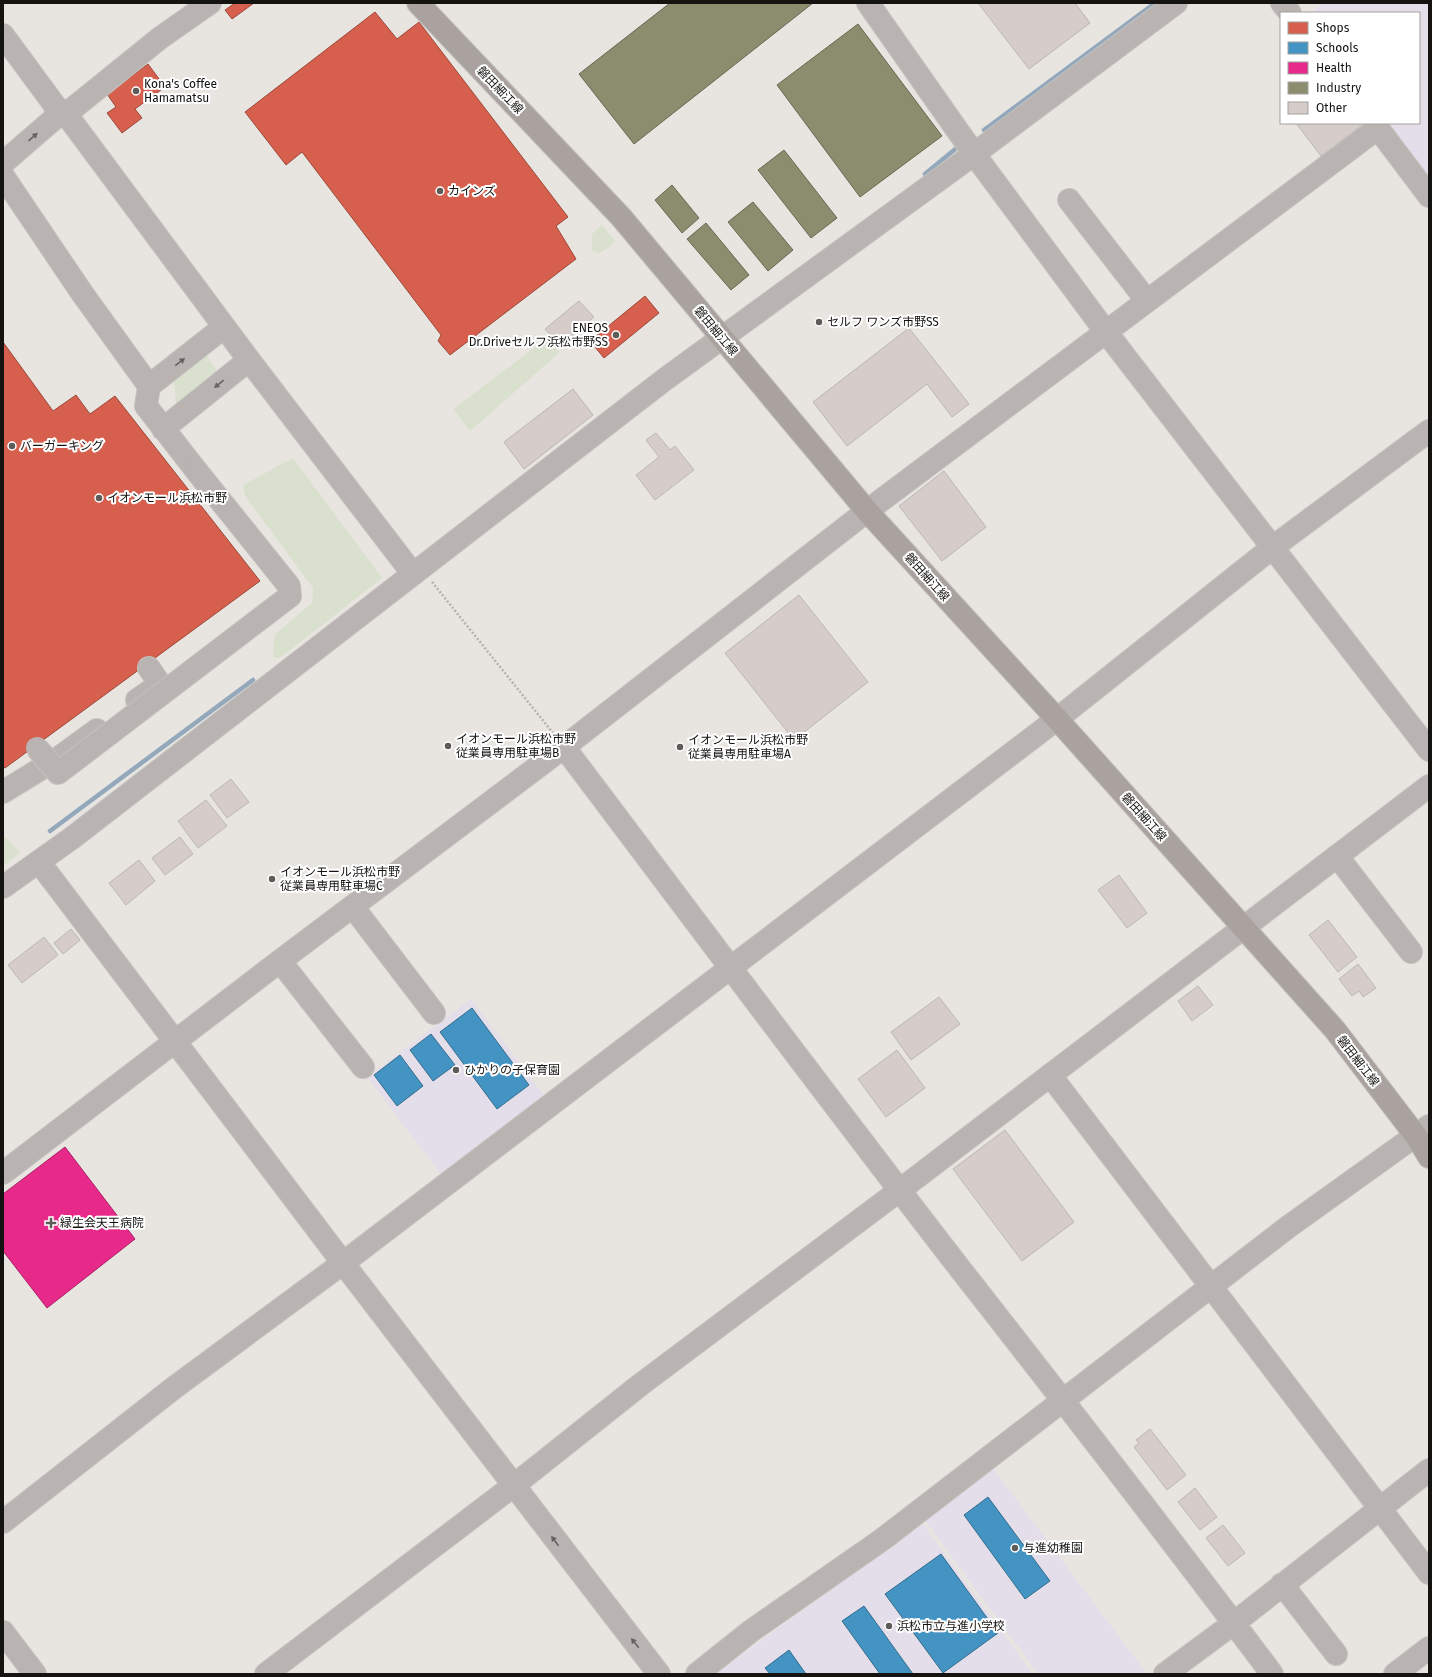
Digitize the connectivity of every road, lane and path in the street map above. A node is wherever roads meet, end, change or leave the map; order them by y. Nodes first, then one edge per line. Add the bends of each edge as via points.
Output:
1 (210, 3) edge
2 (418, 3) edge
3 (1176, 3) edge
4 (1282, 3) edge
5 (872, 5) edge
6 (1289, 12) edge
7 (3, 35) edge
8 (61, 110) junction
9 (1376, 126) edge
10 (974, 154) junction
11 (3, 163) edge
12 (3, 176) edge
13 (1429, 196) edge
14 (1068, 200) dead end
15 (1147, 301) junction
16 (224, 327) junction
17 (1106, 332) junction
18 (721, 338) junction
19 (249, 360) junction
20 (149, 386) junction
21 (163, 429) junction
22 (1429, 431) edge
23 (867, 511) junction
24 (1273, 547) junction
25 (417, 571) junction
26 (149, 668) dead end
27 (1057, 719) junction
28 (564, 747) junction
29 (37, 748) dead end
30 (1429, 750) edge
31 (1429, 786) edge
32 (3, 792) edge
33 (1337, 856) junction
34 (39, 862) junction
35 (3, 887) edge
36 (353, 906) junction
37 (1242, 928) junction
38 (1411, 952) dead end
39 (280, 961) junction
40 (730, 967) junction
41 (434, 1013) dead end
42 (176, 1042) junction
43 (363, 1067) dead end
44 (1050, 1075) junction
45 (1422, 1131) edge
46 (1429, 1157) edge
47 (3, 1173) edge
48 (900, 1190) junction
49 (343, 1263) junction
50 (1211, 1287) junction
51 (1064, 1400) junction
52 (1429, 1470) edge
53 (514, 1486) junction
54 (1380, 1508) junction
55 (3, 1522) edge
56 (1429, 1573) edge
57 (1282, 1584) junction
58 (1234, 1623) junction
59 (3, 1632) edge
60 (1429, 1648) edge
61 (1336, 1654) dead end
62 (35, 1674) edge
63 (266, 1674) edge
64 (659, 1674) edge
65 (697, 1674) edge
66 (1164, 1674) edge
67 (1272, 1674) edge
68 (1395, 1674) edge

1 - 8 street
2 - 18 main road, 磐田細江線 via 621,217
3 - 10 street
4 - 6 street
5 - 10 street
7 - 8 street
11 -> 8 street
8 - 16 street
9 - 13 street
9 - 15 street
10 - 17 street
10 - 18 street
12 - 20 street
14 - 15 street
15 - 17 street
16 - 19 street
20 -> 16 street
17 - 23 street
17 - 24 street
18 - 23 main road, 磐田細江線
18 - 25 street
19 -> 21 street
19 - 25 street
20 - 21 street via 146,406
21 - 29 street, bridge via 289,586 290,596 58,774
22 - 24 street
23 - 27 main road, 磐田細江線
23 - 28 street
24 - 27 street
24 - 30 street
25 - 28 path
25 - 34 street
26 - 32 street via 160,684 60,758
27 - 37 main road, 磐田細江線
27 - 40 street
28 - 36 street
28 - 40 street
31 - 33 street
33 - 37 street
33 - 38 street
34 - 35 street
34 - 42 street
36 - 39 street
36 - 41 street
37 - 44 street
37 - 45 main road, 磐田細江線
39 - 42 street
39 - 43 street
40 - 48 street
40 - 49 street
42 - 47 street
42 - 49 street
44 - 48 street
44 - 50 street
45 - 46 main road, 磐田細江線
45 - 50 street via 1288,1227
48 - 51 street
48 - 53 street via 640,1385
49 - 53 street
49 - 55 street via 169,1392
50 - 51 street
50 - 54 street
51 - 58 street
51 - 65 street via 883,1539 751,1631
52 - 54 street
53 - 63 street
64 -> 53 street
54 - 56 street
54 - 57 street
57 - 58 street
57 - 61 street
58 - 66 street
58 - 67 street
59 - 62 street
60 - 68 street

